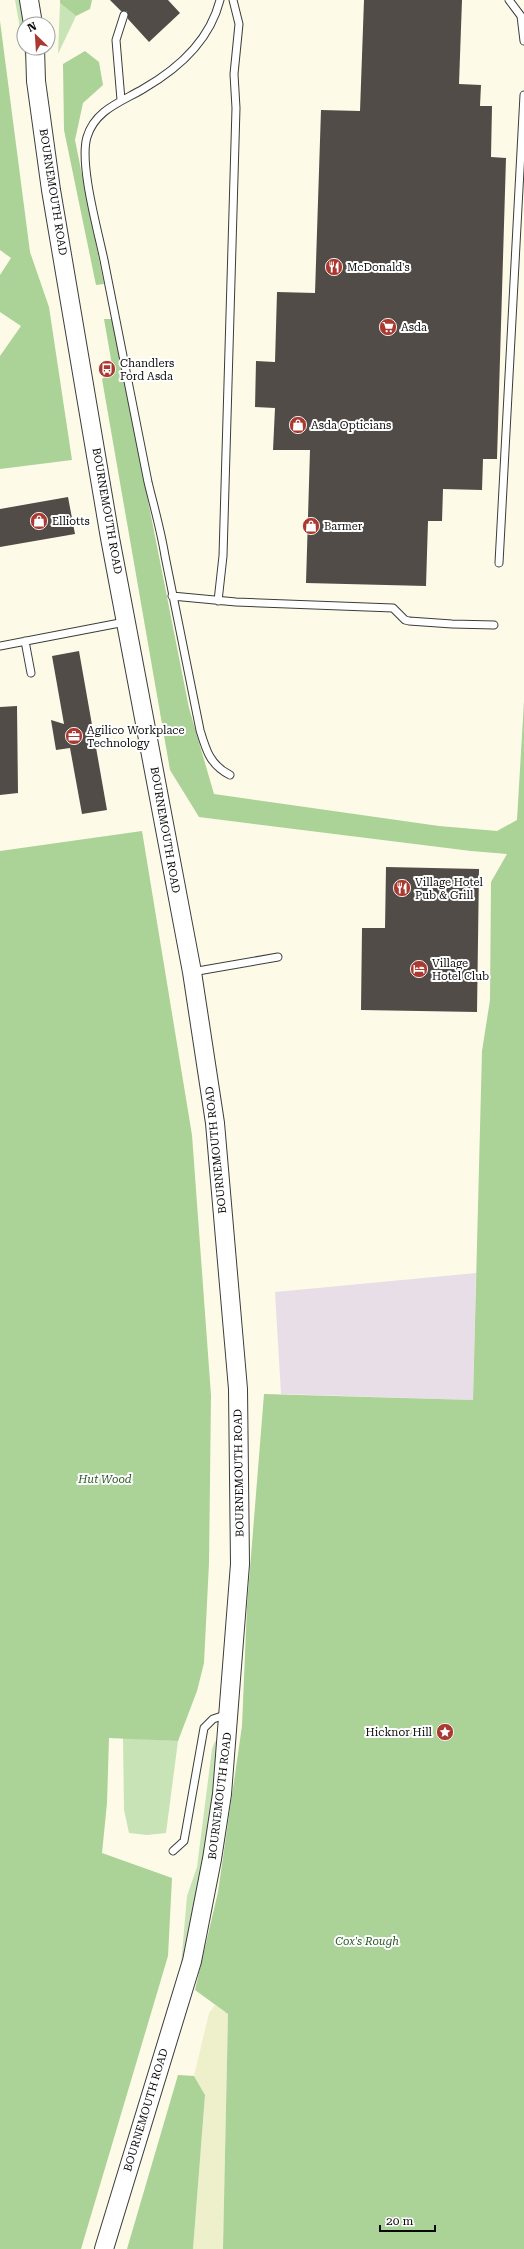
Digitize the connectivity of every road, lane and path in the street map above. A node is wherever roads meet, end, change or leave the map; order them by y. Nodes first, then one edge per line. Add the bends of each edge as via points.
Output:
1 (29, 0) edge
2 (39, 0) edge
3 (220, 0) edge
4 (233, 0) edge
5 (509, 0) edge
6 (124, 15) dead end
7 (32, 16) edge
8 (35, 16) edge
9 (524, 41) edge
10 (35, 56) edge
11 (524, 95) edge
12 (121, 100) junction
13 (499, 563) dead end
14 (172, 596) junction
15 (218, 601) junction
16 (127, 622) junction
17 (494, 625) dead end
18 (26, 641) junction
19 (0, 646) edge
20 (31, 673) dead end
21 (230, 775) dead end
22 (278, 957) dead end
23 (192, 972) junction
24 (230, 1714) junction
25 (173, 1851) dead end
26 (104, 2249) edge

1 - 7 street
2 - 8 street
3 - 12 lane via 209,28 193,51 167,74
4 - 15 lane via 239,24 234,74 236,108 223,556
5 - 9 lane via 521,16
6 - 12 lane via 116,40
10 - 16 street, BOURNEMOUTH ROAD via 36,81 51,190 110,538
11 - 13 lane
12 - 14 lane via 104,111 94,122 87,138 86,160 91,200
14 - 15 lane
14 - 21 lane via 206,751 214,764
15 - 17 lane via 394,608 409,621
16 - 18 lane
16 - 23 street, BOURNEMOUTH ROAD
18 - 19 lane
18 - 20 lane
22 - 23 lane
23 - 24 street, BOURNEMOUTH ROAD via 215,1123 238,1389 240,1564
24 - 25 lane via 213,1719 204,1728 184,1841
24 - 26 street, BOURNEMOUTH ROAD via 221,1801 192,1961

